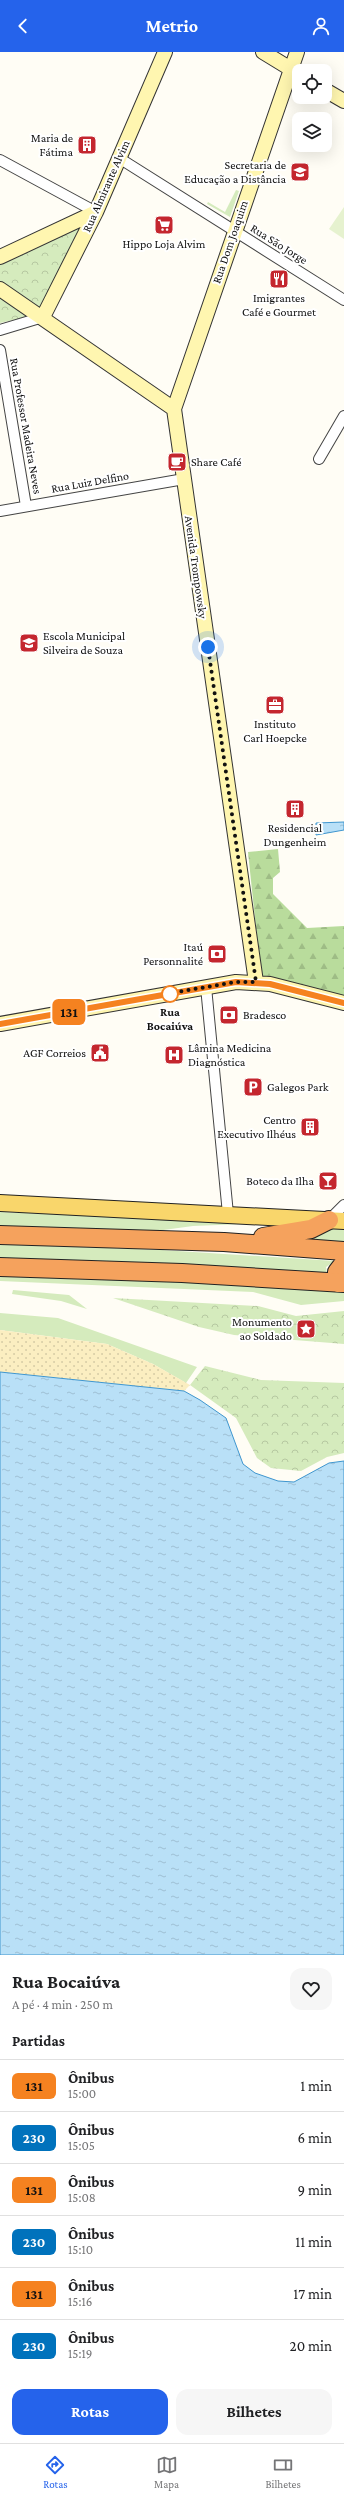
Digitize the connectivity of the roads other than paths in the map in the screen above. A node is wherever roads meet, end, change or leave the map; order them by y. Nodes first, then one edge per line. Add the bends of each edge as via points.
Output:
1 (165, 52) edge
2 (263, 52) edge
3 (297, 52) edge
4 (296, 64) edge
5 (292, 69) edge
6 (292, 79) edge
7 (332, 94) edge
8 (344, 101) edge
9 (119, 158) junction
10 (0, 160) edge
11 (96, 212) junction
12 (234, 230) junction
13 (0, 257) edge
14 (0, 289) edge
15 (344, 300) edge
16 (43, 317) junction
17 (0, 330) edge
18 (0, 350) edge
19 (174, 409) junction
20 (344, 416) edge
21 (319, 459) dead end
22 (184, 479) junction
23 (26, 506) junction
24 (0, 511) edge
25 (256, 982) junction
26 (206, 987) junction
27 (344, 1003) edge
28 (0, 1024) edge
29 (0, 1203) edge
30 (344, 1205) edge
31 (228, 1214) junction
32 (337, 1220) edge
33 (0, 1235) edge
34 (224, 1242) junction
35 (344, 1251) edge
36 (344, 1263) edge
37 (0, 1267) edge
38 (340, 1283) edge

1 - 9 main road, Rua Almirante Alvim
2 - 5 main road
3 - 4 main road, Rua Dom Joaquim
6 - 12 main road, Rua Dom Joaquim
7 - 8 main road
9 - 11 main road, Rua Almirante Alvim
9 - 12 street, Rua São Jorge
10 - 11 street
11 - 13 main road
11 - 16 main road, Rua Almirante Alvim
12 - 15 street, Rua São Jorge
12 - 19 main road, Rua Dom Joaquim
14 - 16 main road
16 - 17 street
16 - 19 main road
18 - 23 street, Rua Professor Madeira Neves
19 - 22 main road, Avenida Trompowsky
20 - 21 street
22 - 23 street, Rua Luiz Delfino
22 - 25 main road, Avenida Trompowsky
23 - 24 street, Rua Luiz Delfino
25 - 26 main road
25 - 27 main road via 287,987
26 - 28 main road
26 - 31 street
29 - 31 main road
30 - 32 street
31 - 32 main road
32 - 34 highway via 311,1229
33 - 34 highway
34 - 35 highway
36 - 38 highway via 337,1272
37 - 38 highway via 182,1273

